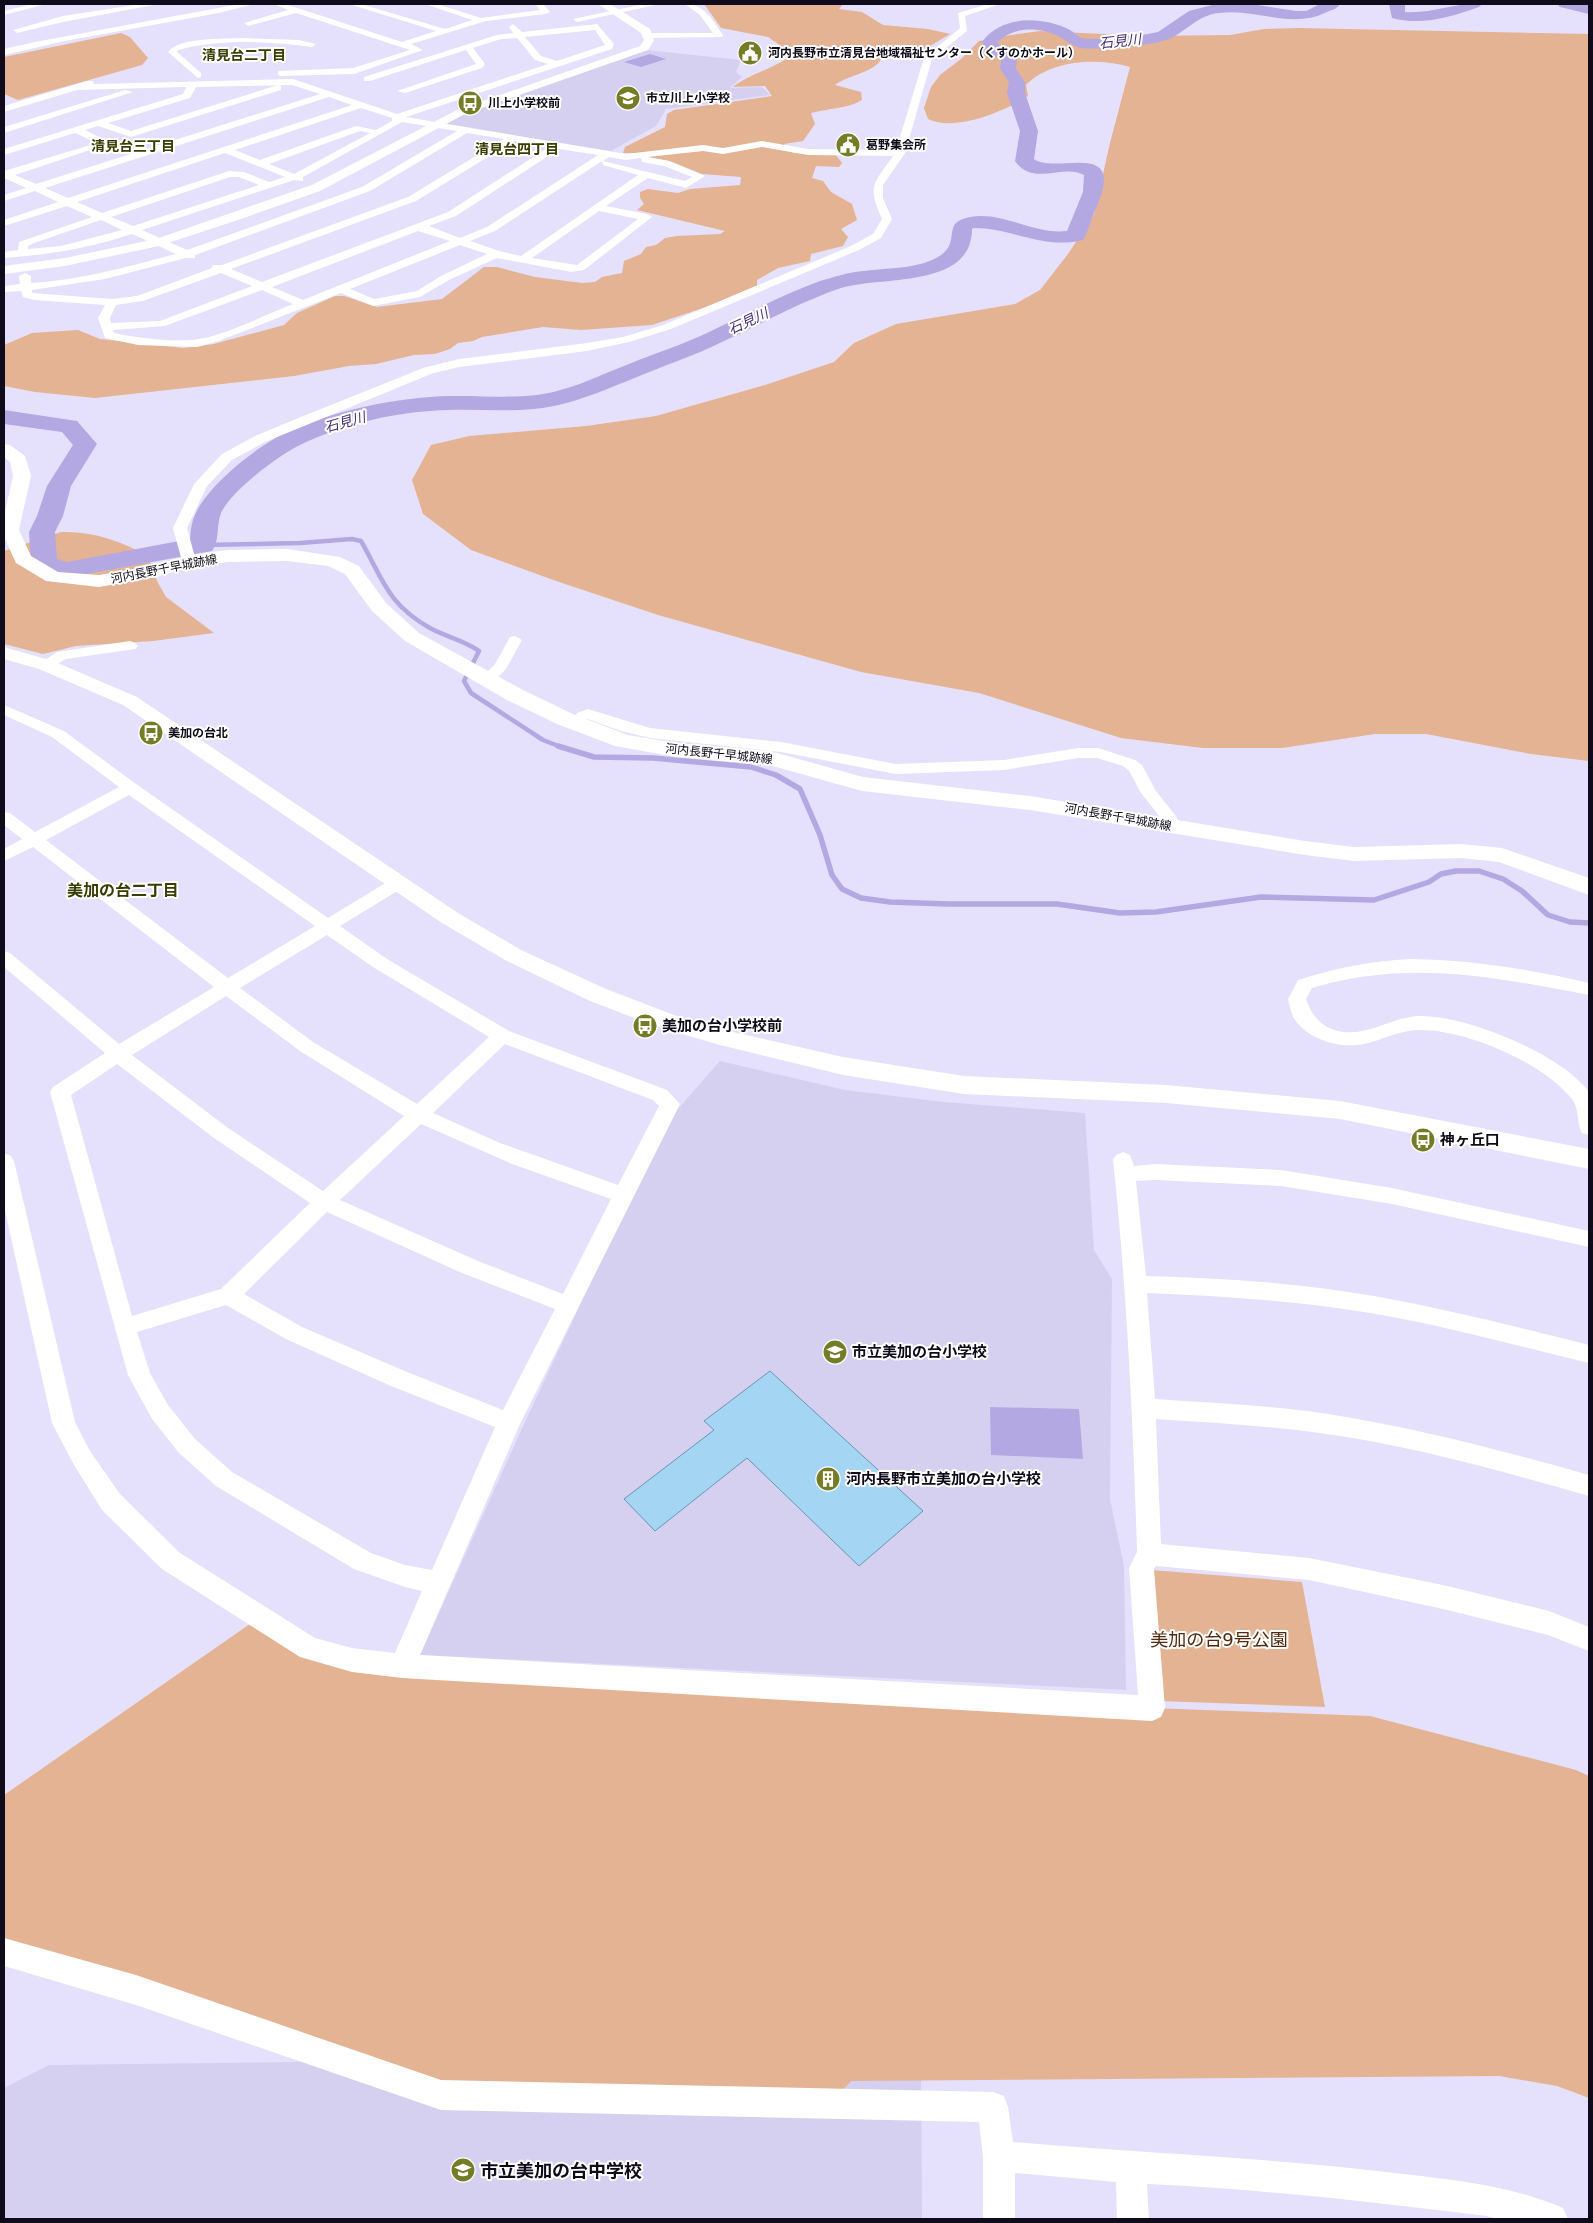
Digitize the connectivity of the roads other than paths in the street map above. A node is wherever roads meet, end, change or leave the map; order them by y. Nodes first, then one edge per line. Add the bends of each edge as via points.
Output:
1 (42, 4) edge
2 (155, 4) edge
3 (250, 4) edge
4 (278, 4) edge
5 (353, 4) edge
6 (429, 4) edge
7 (539, 4) edge
8 (603, 4) edge
9 (656, 4) edge
10 (689, 4) edge
11 (996, 4) edge
12 (310, 6) dead end
13 (499, 7) dead end
14 (187, 8) dead end
15 (298, 10) junction
16 (4, 12) edge
17 (199, 16) junction
18 (504, 16) junction
19 (480, 20) junction
20 (248, 24) dead end
21 (513, 26) junction
22 (444, 31) junction
23 (519, 35) junction
24 (649, 36) junction
25 (4, 40) edge
26 (48, 42) junction
27 (312, 44) dead end
28 (403, 44) junction
29 (24, 47) junction
30 (468, 47) junction
31 (4, 52) edge
32 (566, 52) dead end
33 (580, 55) junction
34 (555, 64) junction
35 (348, 72) junction
36 (579, 72) junction
37 (198, 75) junction
38 (367, 79) junction
39 (281, 82) junction
40 (192, 85) junction
41 (132, 86) junction
42 (77, 87) junction
43 (393, 88) junction
44 (330, 94) junction
45 (4, 98) edge
46 (439, 103) junction
47 (361, 105) junction
48 (8, 108) edge
49 (49, 117) junction
50 (397, 117) junction
51 (98, 123) junction
52 (434, 125) junction
53 (161, 126) junction
54 (80, 129) junction
55 (4, 130) edge
56 (464, 131) junction
57 (377, 132) junction
58 (188, 139) junction
59 (511, 139) junction
60 (557, 146) junction
61 (4, 152) edge
62 (220, 152) junction
63 (900, 153) junction
64 (626, 157) junction
65 (600, 158) junction
66 (259, 164) junction
67 (4, 174) edge
68 (646, 174) junction
69 (294, 177) junction
70 (268, 185) junction
71 (36, 188) junction
72 (316, 188) junction
73 (342, 197) junction
74 (4, 198) edge
75 (69, 202) junction
76 (319, 206) junction
77 (597, 208) junction
78 (377, 213) junction
79 (102, 217) junction
80 (355, 220) junction
81 (4, 223) edge
82 (414, 228) junction
83 (135, 231) junction
84 (460, 241) junction
85 (159, 242) junction
86 (24, 254) junction
87 (187, 254) junction
88 (496, 254) junction
89 (4, 255) edge
90 (523, 259) junction
91 (4, 270) edge
92 (224, 270) junction
93 (24, 276) dead end
94 (262, 286) junction
95 (26, 288) junction
96 (4, 289) edge
97 (341, 289) junction
98 (112, 302) junction
99 (303, 304) junction
100 (106, 327) junction
101 (4, 449) edge
102 (189, 561) junction
103 (515, 640) dead end
104 (130, 646) dead end
105 (4, 653) edge
106 (46, 665) junction
107 (475, 674) junction
108 (4, 710) edge
109 (623, 741) junction
110 (130, 788) junction
111 (4, 817) edge
112 (1172, 827) junction
113 (35, 839) junction
114 (4, 856) edge
115 (398, 883) junction
116 (1589, 888) edge
117 (329, 926) junction
118 (4, 957) edge
119 (226, 988) junction
120 (1589, 989) edge
121 (502, 1036) junction
122 (118, 1054) junction
123 (418, 1114) junction
124 (1589, 1128) edge
125 (1589, 1159) edge
126 (4, 1162) edge
127 (624, 1196) junction
128 (326, 1203) junction
129 (1589, 1239) edge
130 (1135, 1284) junction
131 (228, 1296) junction
132 (568, 1305) junction
133 (124, 1327) junction
134 (1589, 1354) edge
135 (1144, 1408) junction
136 (509, 1422) junction
137 (1589, 1485) edge
138 (1149, 1554) junction
139 (438, 1583) junction
140 (1589, 1639) edge
141 (402, 1666) junction
142 (4, 1952) edge
143 (999, 2156) junction
144 (1130, 2168) junction
145 (999, 2219) edge
146 (1134, 2219) edge
147 (1552, 2219) edge

1 - 16 street
2 - 26 street via 14,29
3 - 17 street
4 - 15 street
5 - 22 street
6 - 19 street
7 - 18 street via 546,12
8 - 24 street via 638,24
9 - 21 street via 598,16
10 - 24 street via 703,13 719,35
11 - 63 street via 961,15 964,29 928,58
12 - 15 street
13 - 18 street
14 - 17 street
15 - 20 street
15 - 28 street
17 - 26 street
18 - 19 street
18 - 21 street
19 - 22 street
21 - 23 street
22 - 28 street
23 - 30 street
23 - 33 street via 552,35 597,27 609,41 609,47
23 - 34 street via 538,58
24 - 36 street via 640,51
25 - 29 street
26 - 29 street
27 - 37 street via 279,41 175,48 172,52
28 - 35 street via 420,50
29 - 31 street
30 - 38 street
30 - 43 street via 481,64 479,66
32 - 33 street
33 - 34 street
34 - 36 street
34 - 46 street
35 - 37 street
35 - 38 street
36 - 52 street via 461,112
37 - 42 street via 107,77
38 - 43 street
39 - 40 street
39 - 44 street via 293,82
39 - 53 street via 278,89
40 - 41 street
40 - 51 street via 187,96
41 - 42 street
41 - 49 street via 126,94
42 - 48 street
43 - 46 street
44 - 47 street
44 - 58 street
45 - 48 street via 15,103
46 - 50 street
47 - 50 street
47 - 62 street
48 - 49 street
49 - 54 street
49 - 55 street
50 - 52 street
50 - 57 street via 397,122
51 - 53 street via 131,134
51 - 54 street
52 - 56 street
52 - 72 street
53 - 58 street
54 - 61 street
54 - 67 street via 106,143
56 - 59 street
56 - 73 street via 366,188
57 - 66 street via 359,128
57 - 69 street
58 - 62 street
58 - 71 street
59 - 60 street
59 - 78 street via 412,199
60 - 65 street
60 - 82 street via 452,214
62 - 66 street
62 - 75 street
63 - 64 street via 862,150 820,152 762,144 723,151 703,148
63 - 102 street via 878,185 878,198 887,220 877,236 866,243 667,327 625,340 427,371 260,439 227,457 202,484 180,528
64 - 65 street
64 - 68 street via 666,163 700,176 686,185
65 - 68 street
65 - 84 street via 491,229
66 - 69 street
67 - 71 street
68 - 77 street
69 - 70 street
69 - 72 street
70 - 79 street via 234,173
70 - 83 street
71 - 74 street
71 - 75 street
72 - 73 street
72 - 85 street
73 - 76 street
73 - 78 street
75 - 79 street
75 - 81 street
76 - 80 street
76 - 87 street
77 - 90 street
77 - 90 street via 647,217 580,268
78 - 80 street
78 - 82 street
79 - 83 street
79 - 86 street via 23,244
80 - 92 street
82 - 84 street
82 - 94 street
83 - 85 street
83 - 86 street via 99,242
84 - 88 street
84 - 97 street
85 - 87 street
85 - 91 street via 65,262
86 - 89 street
87 - 92 street
87 - 95 street via 111,274
88 - 90 street
88 - 97 street via 445,278 420,294 373,303
92 - 94 street
92 - 98 street via 139,300
93 - 95 street
94 - 99 street
94 - 100 street via 161,324
95 - 96 street
95 - 98 street via 27,295 34,297
97 - 99 street
98 - 100 street via 104,318
99 - 100 street via 206,342 124,340 110,336
101 - 102 main road, 河内長野千早城跡線 via 19,460 22,476 10,530 23,559 53,577 99,581 156,571
102 - 107 main road, 河内長野千早城跡線 via 258,554 333,561 352,570 379,607 412,637
103 - 107 street via 501,666
104 - 106 street via 69,653 54,658
105 - 106 street
106 - 115 street via 130,701
107 - 109 main road, 河内長野千早城跡線 via 565,719
108 - 110 street via 58,734
109 - 112 main road, 河内長野千早城跡線 via 676,750 770,758 862,784 1030,802
109 - 112 street via 615,731 583,716 588,714 650,733 781,747 896,769 1004,765 1078,753 1098,753 1136,768
110 - 113 street
110 - 117 street
111 - 113 street
112 - 116 main road, 河内長野千早城跡線 via 1354,854 1461,851 1502,855
113 - 114 street
113 - 119 street
115 - 117 street
115 - 125 street via 513,955 598,995 720,1037 843,1066 964,1085 1166,1094 1340,1110
117 - 119 street
117 - 121 street via 380,963
118 - 122 street
119 - 122 street
119 - 123 street via 339,1068
120 - 124 street via 1542,978 1463,968 1400,965 1328,976 1306,984 1297,999 1302,1017 1322,1031 1346,1039 1418,1023 1446,1026 1495,1041 1552,1067 1579,1092
121 - 123 street
121 - 127 street via 660,1095 670,1104
122 - 128 street via 221,1133
122 - 133 street via 60,1092
123 - 127 street via 551,1171
123 - 128 street
126 - 141 street via 64,1423 111,1502 171,1561 309,1648 352,1660
127 - 132 street
128 - 131 street
128 - 132 street via 470,1267
129 - 130 street via 1392,1196 1290,1180 1155,1172 1124,1167
130 - 134 street via 1208,1287 1341,1300
130 - 135 street
131 - 133 street
131 - 136 street via 294,1333 399,1380
132 - 136 street
133 - 139 street via 139,1375 160,1412 187,1446 224,1479 363,1561 404,1576
135 - 137 street via 1282,1418 1392,1436
135 - 138 street
136 - 139 street
138 - 140 street via 1309,1569 1549,1623
138 - 141 street via 1141,1568 1152,1708
139 - 141 street
142 - 143 street via 136,1990 441,2095 993,2107
143 - 144 street
143 - 145 street
144 - 146 street
144 - 147 street via 1231,2172 1364,2185 1487,2200

